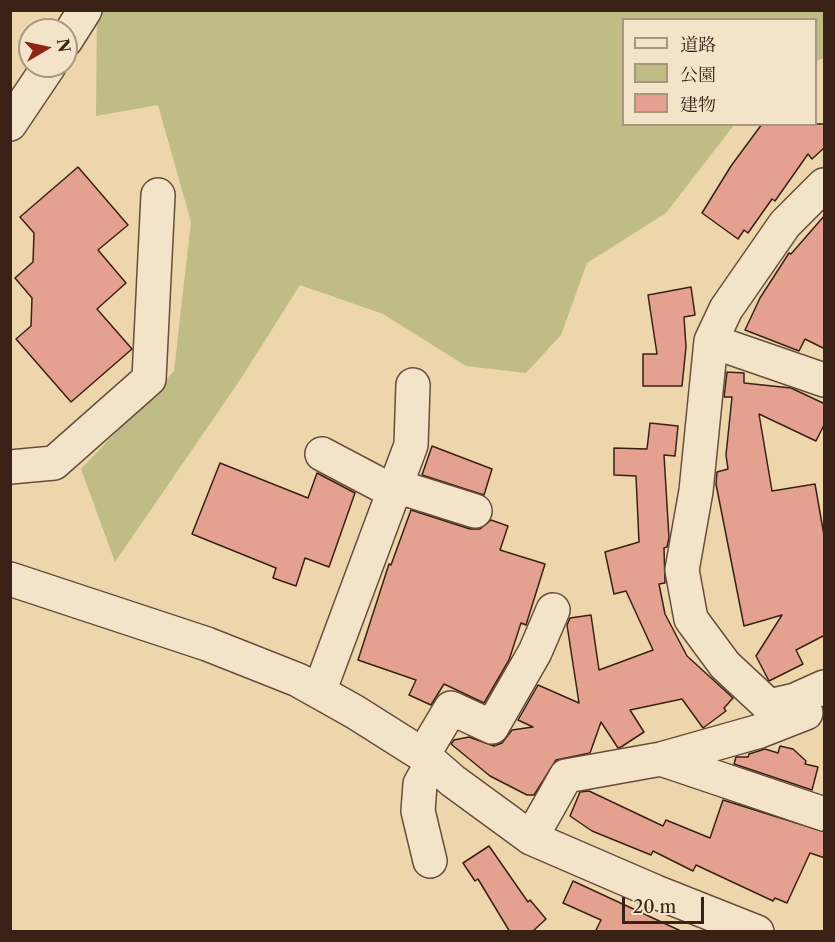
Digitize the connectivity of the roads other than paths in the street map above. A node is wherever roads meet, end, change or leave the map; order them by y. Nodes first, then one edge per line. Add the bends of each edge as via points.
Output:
1 (41, 78) edge
2 (10, 124) edge
3 (825, 185) edge
4 (158, 195) dead end
5 (711, 341) junction
6 (825, 380) edge
7 (413, 385) dead end
8 (322, 454) dead end
9 (10, 467) edge
10 (395, 489) junction
11 (475, 511) dead end
12 (10, 579) edge
13 (553, 610) dead end
14 (319, 692) junction
15 (810, 693) edge
16 (428, 759) junction
17 (661, 759) junction
18 (825, 814) edge
19 (531, 838) junction
20 (430, 861) dead end
21 (757, 932) edge

1 - 2 street
3 - 5 street via 785,224 726,309
4 - 9 street via 149,379 54,463
5 - 6 street
5 - 15 street via 696,491 682,570 691,619 725,665 769,706
7 - 10 street via 411,445
8 - 10 street
10 - 11 street
10 - 14 street
12 - 14 street via 207,644
13 - 16 street via 535,652 492,727 451,708
14 - 16 street
15 - 17 street via 806,713 760,731
16 - 19 street
16 - 20 street via 420,784 418,811
17 - 18 street
17 - 19 street via 566,776
19 - 21 street

